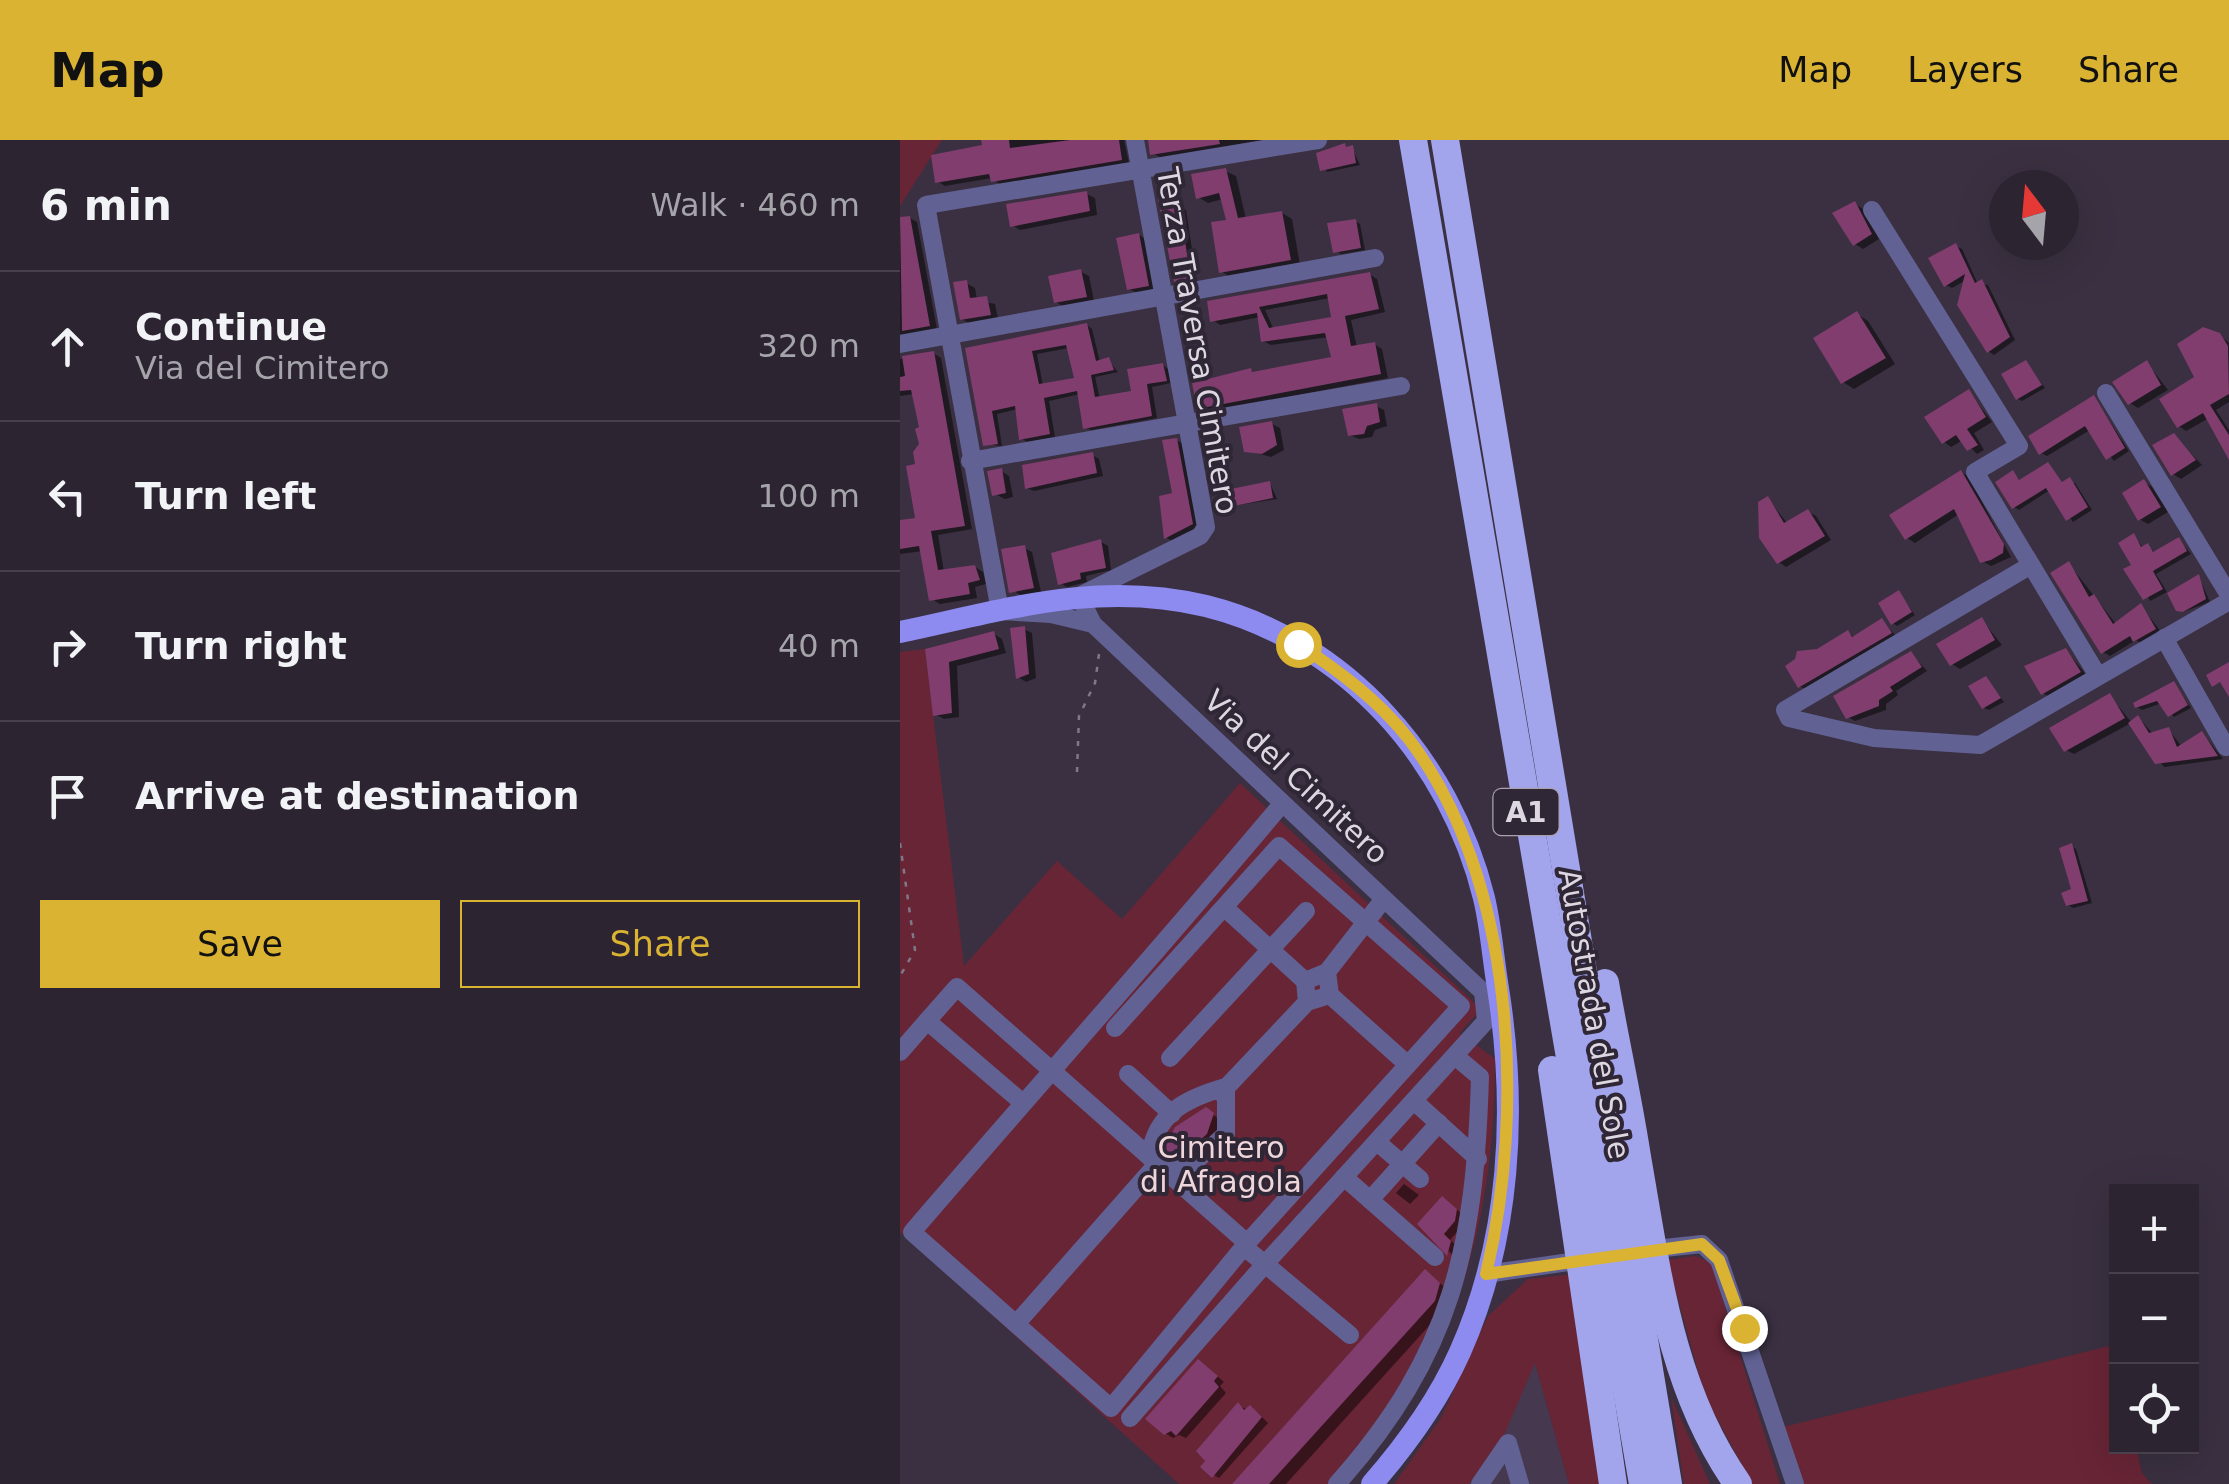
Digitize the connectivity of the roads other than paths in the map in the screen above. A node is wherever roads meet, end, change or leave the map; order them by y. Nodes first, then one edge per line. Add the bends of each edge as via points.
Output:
1 (1135, 140) edge
2 (1318, 140) edge
3 (1413, 140) edge
4 (1445, 140) edge
5 (1140, 172) junction
6 (1872, 210) dead end
7 (1376, 258) dead end
8 (1162, 298) junction
9 (946, 336) junction
10 (900, 344) edge
11 (1401, 386) dead end
12 (2106, 393) dead end
13 (1187, 424) junction
14 (970, 461) junction
15 (2031, 565) junction
16 (1484, 573) junction
17 (1080, 596) junction
18 (2229, 598) edge
19 (1000, 611) junction
20 (1098, 628) junction
21 (900, 632) edge
22 (2164, 638) junction
23 (2098, 676) junction
24 (1539, 705) junction
25 (2226, 747) dead end
26 (1281, 805) junction
27 (1383, 900) junction
28 (1225, 908) junction
29 (1306, 912) dead end
30 (1366, 923) junction
31 (1270, 949) junction
32 (1327, 972) junction
33 (1305, 981) junction
34 (1330, 994) junction
35 (1307, 1002) junction
36 (927, 1021) junction
37 (1115, 1028) dead end
38 (900, 1052) edge
39 (1455, 1056) junction
40 (1170, 1058) dead end
41 (1408, 1064) junction
42 (1051, 1071) junction
43 (1128, 1074) dead end
44 (1226, 1087) junction
45 (1414, 1101) junction
46 (1023, 1103) junction
47 (1211, 1104) dead end
48 (1172, 1114) junction
49 (1438, 1123) junction
50 (1377, 1142) junction
51 (1478, 1158) junction
52 (1402, 1163) junction
53 (1157, 1164) junction
54 (1344, 1177) junction
55 (1420, 1178) dead end
56 (1370, 1200) junction
57 (1246, 1245) junction
58 (1435, 1258) dead end
59 (1265, 1264) junction
60 (1486, 1274) junction
61 (1016, 1324) junction
62 (1350, 1335) dead end
63 (1130, 1418) dead end
64 (1338, 1484) edge
65 (1372, 1484) edge
66 (1480, 1484) edge
67 (1520, 1484) edge
68 (1613, 1484) edge
69 (1643, 1484) edge
70 (1668, 1484) edge
71 (1738, 1484) edge
72 (1796, 1484) edge

1 - 5 street, Terza Traversa Cimitero
2 - 5 street
3 - 16 highway, Autostrada del Sole / A1
4 - 24 highway, Autostrada del Sole / A1
5 - 8 street, Terza Traversa Cimitero
5 - 9 street via 926,205
6 - 15 street via 2018,446 1976,472
7 - 8 street
8 - 9 street
8 - 13 street, Terza Traversa Cimitero
9 - 10 street
9 - 14 street
11 - 13 street
12 - 18 street
13 - 14 street
13 - 17 street, Terza Traversa Cimitero via 1206,528
14 - 19 street
15 - 23 street
15 - 23 street via 1785,710 1789,718 1874,738 1980,745
16 - 68 highway
16 - 69 highway, Autostrada del Sole / A1
17 - 19 main road
17 - 20 street, Via del Cimitero
17 - 60 main road via 1166,598 1259,624 1342,673 1378,704 1430,770 1452,809 1484,899 1504,1028 1508,1156
18 - 22 street
19 - 20 street via 1050,614
19 - 21 main road
20 - 26 street, Via del Cimitero
22 - 23 street
22 - 25 street
24 - 70 highway, Autostrada del Sole / A1
24 - 71 highway via 1589,895 1666,1316 1686,1390
26 - 27 street, Via del Cimitero
26 - 42 street
27 - 30 street
27 - 39 street, Via del Cimitero via 1482,992 1486,1022
28 - 30 street via 1279,846
28 - 31 street
28 - 37 street
29 - 31 street
30 - 32 street
30 - 41 street via 1460,1006
31 - 33 street
31 - 40 street
32 - 33 street
32 - 34 street
33 - 35 street
34 - 35 street
34 - 41 street
35 - 44 street
36 - 38 street
36 - 42 street via 958,988
36 - 46 street
39 - 45 street
39 - 51 street via 1480,1078
41 - 57 street
42 - 46 street
42 - 53 street
43 - 48 street
44 - 47 street
44 - 48 street via 1190,1097
44 - 53 street via 1226,1134 1190,1166
45 - 49 street
45 - 50 street
46 - 61 street via 912,1232
48 - 53 street via 1153,1133
49 - 51 street
49 - 52 street
50 - 52 street
50 - 54 street
51 - 64 street via 1448,1310 1381,1435
52 - 55 street
52 - 56 street
53 - 57 street
53 - 61 street
54 - 56 street
54 - 59 street
56 - 58 street
57 - 59 street
57 - 61 street via 1111,1408
59 - 62 street
59 - 63 street
60 - 65 main road via 1437,1395
60 - 72 street via 1690,1242 1710,1247
66 - 67 street via 1508,1443

